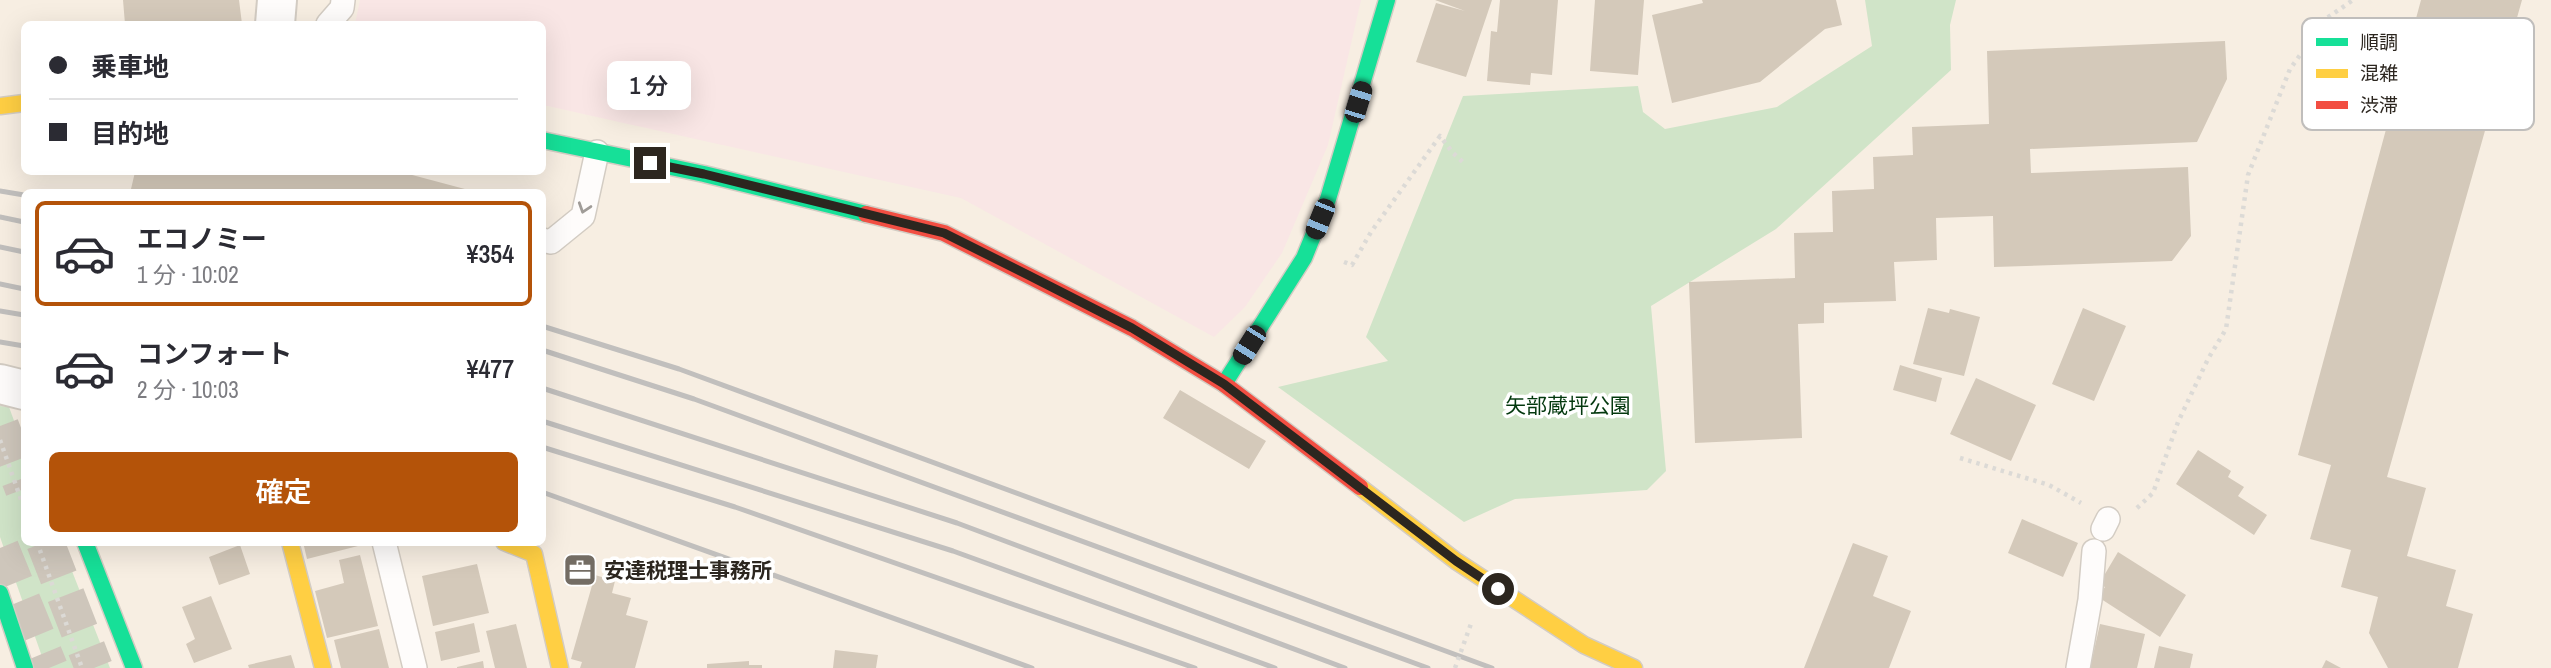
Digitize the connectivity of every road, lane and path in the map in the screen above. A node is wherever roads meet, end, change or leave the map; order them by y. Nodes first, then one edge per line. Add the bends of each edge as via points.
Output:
1 (277, 0) edge
2 (343, 0) edge
3 (1387, 0) edge
4 (2353, 0) edge
5 (2327, 18) edge
6 (275, 21) edge
7 (331, 21) edge
8 (2302, 52) edge
9 (21, 103) edge
10 (0, 106) edge
11 (546, 142) edge
12 (597, 152) junction
13 (1465, 164) dead end
14 (546, 241) edge
15 (1336, 259) dead end
16 (0, 384) edge
17 (1224, 384) junction
18 (21, 389) edge
19 (0, 440) edge
20 (1961, 458) dead end
21 (21, 500) edge
22 (38, 546) edge
23 (87, 546) edge
24 (291, 546) edge
25 (385, 546) edge
26 (514, 546) edge
27 (2094, 551) dead end
28 (0, 594) edge
29 (1472, 621) dead end
30 (24, 668) edge
31 (82, 668) edge
32 (134, 668) edge
33 (323, 668) edge
34 (415, 668) edge
35 (561, 668) edge
36 (1455, 668) edge
37 (1634, 668) edge
38 (2078, 668) edge

1 - 6 street
2 - 7 lane
3 - 17 street via 1328,199 1304,258
4 - 5 path
8 - 20 path via 2290,69 2248,175 2226,329 2178,422 2153,493 2119,525 2105,524 2049,485
9 - 10 street
11 - 12 street
12 -> 14 lane via 583,216 551,242
12 - 17 street via 944,233 1132,328
13 - 15 path via 1440,136 1352,265
16 - 18 street
17 - 37 street via 1456,561 1584,645
19 - 21 path
22 - 31 path
23 - 32 street
24 - 33 street
25 - 34 lane
26 - 35 street via 534,554
27 - 38 lane via 2091,600
28 - 30 street
29 - 36 path, bridge

